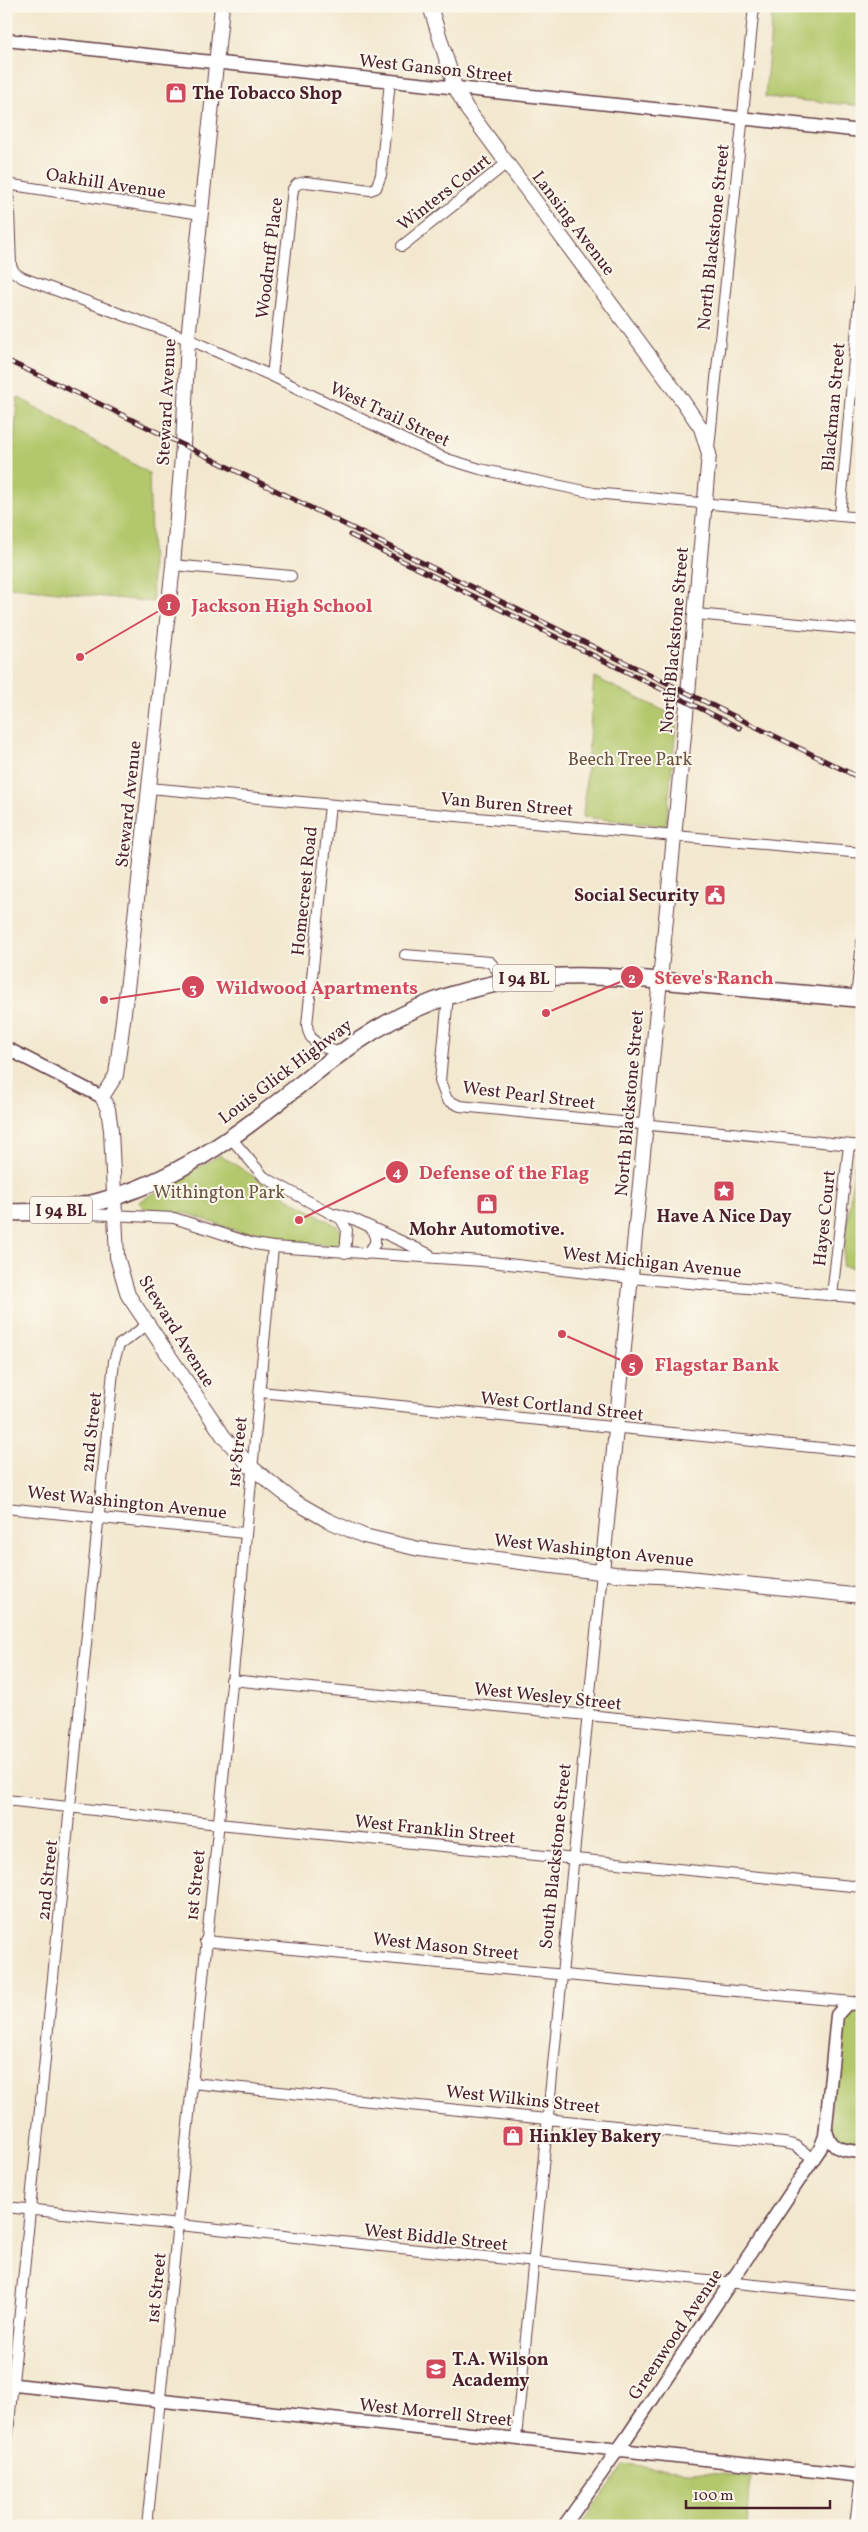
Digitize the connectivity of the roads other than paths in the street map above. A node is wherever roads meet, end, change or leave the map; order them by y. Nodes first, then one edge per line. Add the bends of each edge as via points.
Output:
1 (222, 6) edge
2 (430, 6) edge
3 (754, 6) edge
4 (6, 40) edge
5 (218, 62) junction
6 (390, 80) junction
7 (455, 87) junction
8 (743, 119) junction
9 (862, 131) edge
10 (507, 163) junction
11 (7, 184) edge
12 (201, 214) junction
13 (402, 246) dead end
14 (862, 271) edge
15 (188, 339) junction
16 (272, 376) junction
17 (708, 451) junction
18 (706, 503) junction
19 (840, 516) junction
20 (862, 518) edge
21 (172, 565) junction
22 (291, 576) dead end
23 (696, 614) junction
24 (862, 630) edge
25 (149, 788) junction
26 (330, 805) junction
27 (674, 835) junction
28 (862, 853) edge
29 (862, 942) edge
30 (405, 955) dead end
31 (660, 980) junction
32 (501, 982) junction
33 (448, 996) junction
34 (859, 999) edge
35 (8, 1052) edge
36 (339, 1052) junction
37 (102, 1096) junction
38 (646, 1124) junction
39 (231, 1138) junction
40 (848, 1145) junction
41 (862, 1146) edge
42 (114, 1198) junction
43 (54, 1211) junction
44 (6, 1212) edge
45 (334, 1214) junction
46 (115, 1217) junction
47 (369, 1227) junction
48 (273, 1247) junction
49 (346, 1253) junction
50 (366, 1254) junction
51 (439, 1258) junction
52 (630, 1278) junction
53 (832, 1296) junction
54 (862, 1298) edge
55 (147, 1325) junction
56 (260, 1392) junction
57 (616, 1428) junction
58 (862, 1452) edge
59 (251, 1467) junction
60 (6, 1508) edge
61 (99, 1518) junction
62 (327, 1520) joint
63 (244, 1533) junction
64 (602, 1572) junction
65 (862, 1596) edge
66 (231, 1680) junction
67 (588, 1716) junction
68 (862, 1742) edge
69 (6, 1800) edge
70 (71, 1806) junction
71 (218, 1824) junction
72 (574, 1859) junction
73 (862, 1887) edge
74 (205, 1941) junction
75 (562, 1976) junction
76 (825, 2001) junction
77 (857, 2002) edge
78 (837, 2015) junction
79 (192, 2083) junction
80 (548, 2119) junction
81 (826, 2129) junction
82 (844, 2150) junction
83 (862, 2152) edge
84 (814, 2159) junction
85 (6, 2208) edge
86 (31, 2210) junction
87 (179, 2226) junction
88 (535, 2264) junction
89 (730, 2284) junction
90 (862, 2296) edge
91 (10, 2384) edge
92 (161, 2400) junction
93 (516, 2438) junction
94 (618, 2450) junction
95 (6, 2454) edge
96 (861, 2472) edge
97 (147, 2526) edge
98 (564, 2526) edge
99 (855, 2526) edge

1 - 5 main road, Steward Avenue
2 - 7 main road, Lansing Avenue
3 - 8 street, North Blackstone Street
4 - 5 street, West Ganson Street
5 - 6 street, West Ganson Street
5 - 12 main road, Steward Avenue
6 - 7 street, West Ganson Street
6 - 16 street, Woodruff Place via 381,175 376,188 370,190 306,182 297,184 293,189
7 - 8 street, West Ganson Street
7 - 10 main road, Lansing Avenue
8 - 9 street, West Ganson Street
8 - 17 street, North Blackstone Street
10 - 13 street, Winters Court
10 - 17 main road, Lansing Avenue via 689,410
11 - 12 street, Oakhill Avenue
11 - 15 street, West Trail Street via 10,258 15,272 23,278
12 - 15 main road, Steward Avenue
14 - 19 street, Blackman Street
15 - 16 street, West Trail Street
15 - 21 main road, Steward Avenue
16 - 18 street, West Trail Street via 447,459 508,476 594,493
17 - 18 main road, North Blackstone Street
18 - 19 street, West Trail Street
18 - 23 main road, North Blackstone Street
19 - 20 street, West Trail Street
21 - 22 street
21 - 25 main road, Steward Avenue
23 - 24 street
23 - 27 main road, North Blackstone Street
25 - 26 street, Van Buren Street
25 - 37 main road, Steward Avenue via 118,1069 115,1080
26 - 27 street, Van Buren Street
26 - 36 street, Homecrest Road via 307,1025 309,1035 316,1043
27 - 28 street, Van Buren Street
27 - 31 main road, North Blackstone Street
29 - 34 street
30 - 32 street via 490,962
31 - 32 main road, Louis Glick Highway / I 94 BL via 575,975
31 - 34 main road, Louis Glick Highway / I 94 BL
31 - 38 main road, North Blackstone Street
32 - 33 main road, Louis Glick Highway / I 94 BL
33 - 36 main road, Louis Glick Highway / I 94 BL via 383,1025
33 - 38 street, West Pearl Street via 440,1081 443,1093 452,1103 467,1108
35 - 37 street
36 - 39 main road, Louis Glick Highway / I 94 BL
37 - 42 main road, Steward Avenue via 110,1121
38 - 40 street, West Pearl Street
38 - 52 main road, North Blackstone Street
39 - 42 main road, Louis Glick Highway / I 94 BL via 164,1177
39 - 45 street, West Michigan Avenue via 264,1177
40 - 41 street, West Pearl Street
40 - 53 street, Hayes Court
42 - 43 main road, Louis Glick Highway / I 94 BL
42 - 46 main road, Steward Avenue
43 - 44 main road, Louis Glick Highway / I 94 BL
43 - 46 street, West Michigan Avenue
45 - 47 street, West Michigan Avenue
45 - 49 street via 346,1227
46 - 48 street, West Michigan Avenue via 174,1218
46 - 55 main road, Steward Avenue via 122,1280
47 - 50 street via 375,1232 376,1239
47 - 51 street, West Michigan Avenue
48 - 49 street, West Michigan Avenue
48 - 56 street, 1st Street
49 - 50 street, West Michigan Avenue
50 - 51 street, West Michigan Avenue
51 - 52 street, West Michigan Avenue
52 - 53 street, West Michigan Avenue
52 - 57 main road, South Blackstone Street
53 - 54 street, West Michigan Avenue
55 - 59 main road, Steward Avenue via 218,1430
55 - 61 street, 2nd Street via 122,1342 115,1354
56 - 57 street, West Cortland Street
56 - 59 street, 1st Street
57 - 58 street, West Cortland Street
57 - 64 main road, South Blackstone Street
59 - 62 main road, Steward Avenue via 294,1501
59 - 63 street, 1st Street
60 - 61 street, West Washington Avenue
61 - 63 street, West Washington Avenue
61 - 70 street, 2nd Street
62 - 64 main road, West Washington Avenue via 364,1536 397,1545
63 - 66 street, 1st Street
64 - 65 main road, West Washington Avenue
64 - 67 street, South Blackstone Street
66 - 67 street, West Wesley Street
66 - 71 street, 1st Street
67 - 68 street, West Wesley Street
67 - 72 street, South Blackstone Street
69 - 70 street, West Franklin Street
70 - 71 street, West Franklin Street
70 - 86 street, 2nd Street
71 - 72 street, West Franklin Street
71 - 74 street, 1st Street
72 - 73 street, West Franklin Street
72 - 75 street, South Blackstone Street
74 - 75 street, West Mason Street
74 - 79 street, 1st Street
75 - 76 street, West Mason Street
75 - 80 street, South Blackstone Street
76 - 77 street, West Mason Street
76 - 78 street
77 - 78 street via 841,2008
78 - 81 street, Greenwood Avenue
79 - 80 street, West Wilkins Street
79 - 87 street, 1st Street
80 - 84 street, West Wilkins Street via 784,2143 794,2145
80 - 88 street, South Blackstone Street
81 - 82 street via 829,2141
81 - 84 street, Greenwood Avenue
82 - 83 street
82 - 84 street via 827,2151
84 - 89 street, Greenwood Avenue
85 - 86 street, West Biddle Street
86 - 87 street, West Biddle Street
86 - 91 street, 2nd Street
87 - 88 street, West Biddle Street
87 - 92 street, 1st Street
88 - 89 street, West Biddle Street
88 - 93 street, South Blackstone Street
89 - 90 street, West Biddle Street
89 - 94 street, Greenwood Avenue
91 - 92 street, West Morrell Street
91 - 95 street, 2nd Street
92 - 93 street, West Morrell Street
92 - 97 street, 1st Street
93 - 94 street, West Morrell Street
94 - 96 street, West Morrell Street
94 - 98 street, Greenwood Avenue
96 - 99 street

